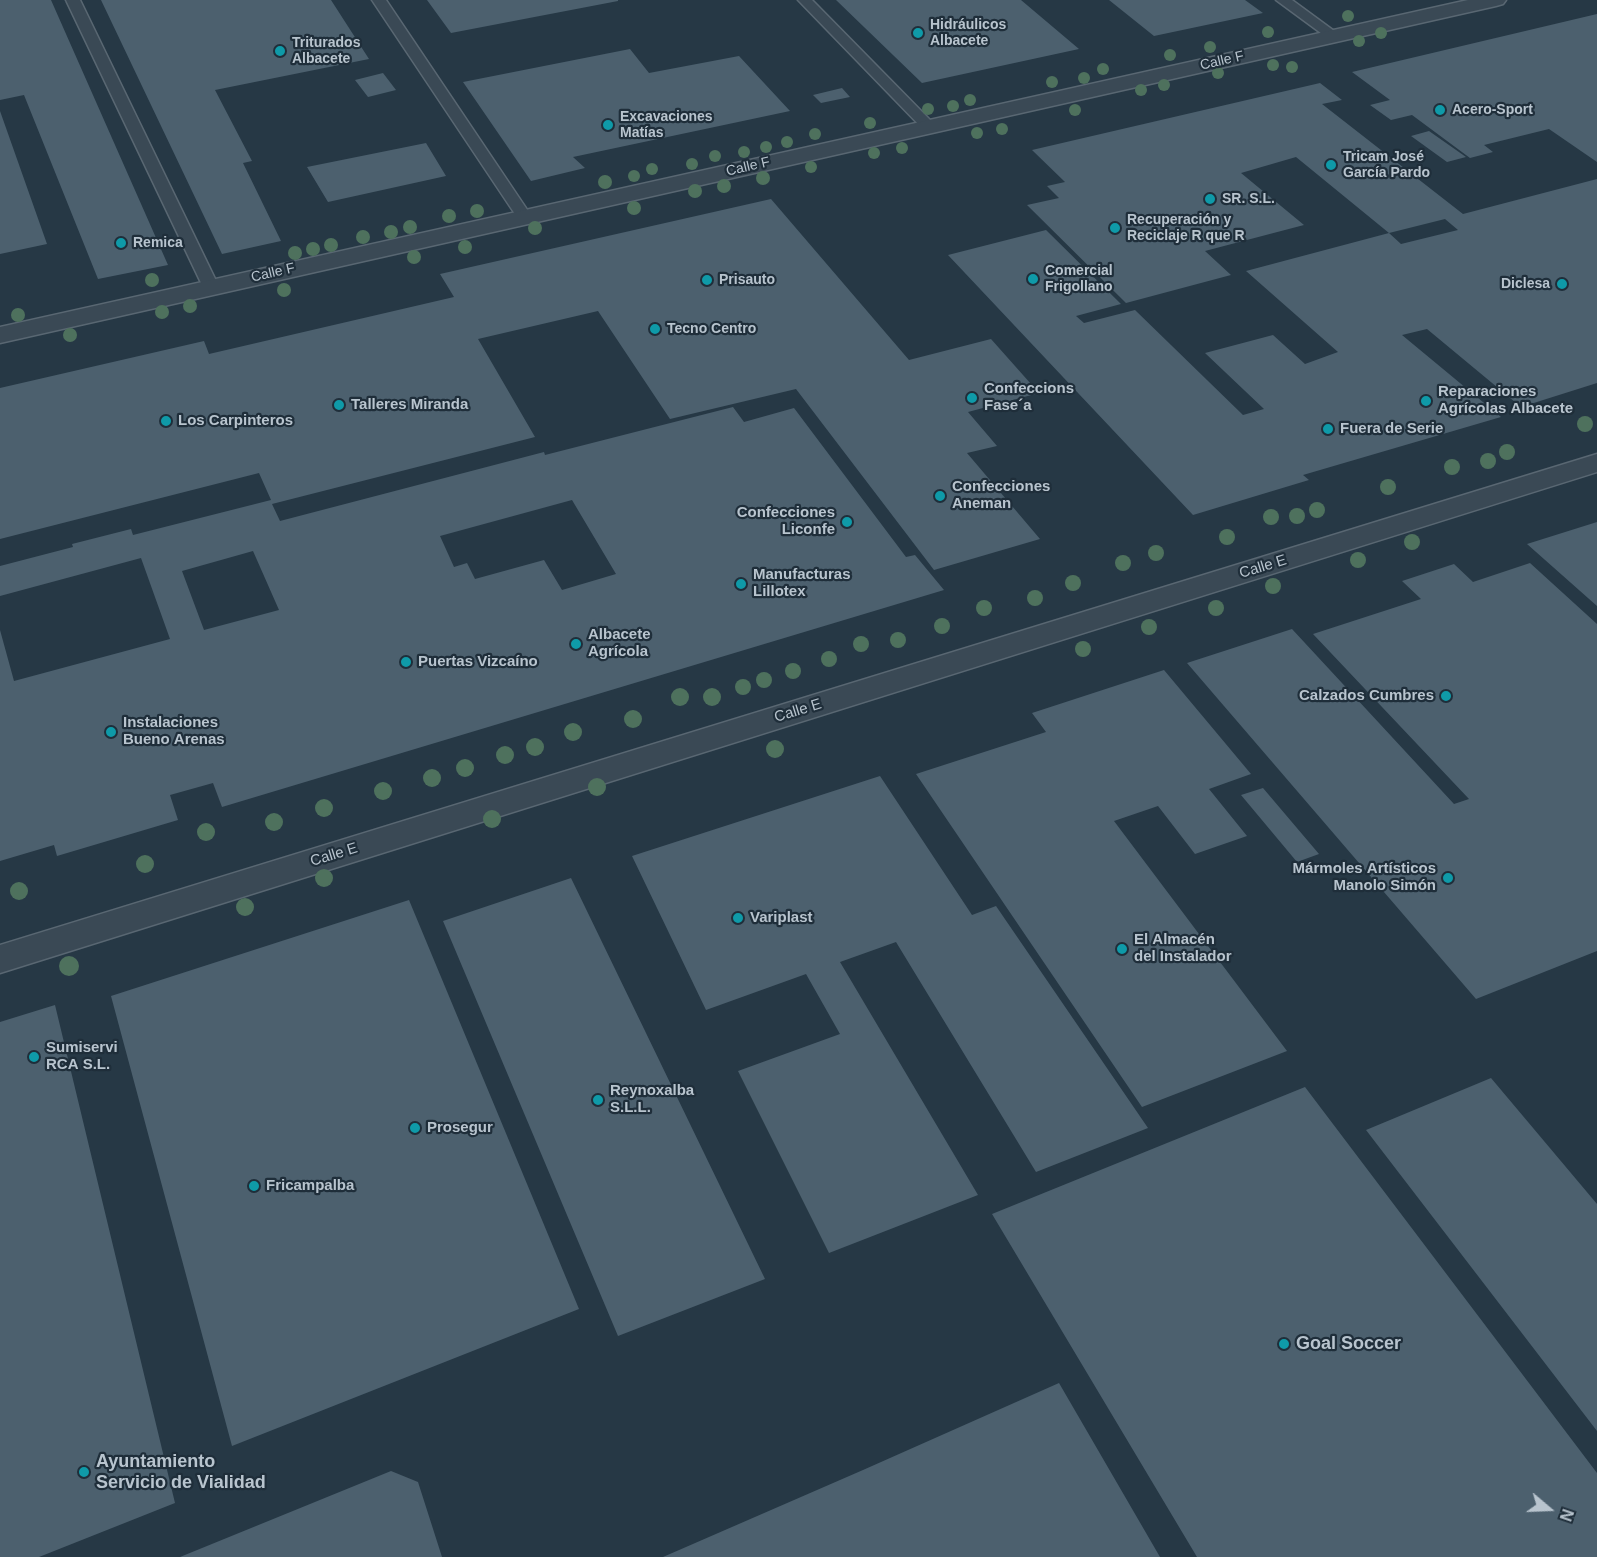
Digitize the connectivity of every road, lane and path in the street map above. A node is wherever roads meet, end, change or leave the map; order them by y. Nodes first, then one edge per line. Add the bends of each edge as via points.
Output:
1 (73, 0) edge
2 (380, 0) edge
3 (806, 0) edge
4 (1283, 0) edge
5 (1496, 0) edge
6 (1334, 36) junction
7 (929, 127) junction
8 (524, 217) junction
9 (211, 287) junction
10 (0, 335) edge
11 (1597, 463) edge
12 (0, 959) edge

1 - 9 lane
2 - 8 lane
3 - 7 lane
4 - 6 lane
5 - 6 street, Calle F
6 - 7 street, Calle F
7 - 8 street, Calle F
8 - 9 street, Calle F
9 - 10 street, Calle F
11 - 12 street, Calle E

